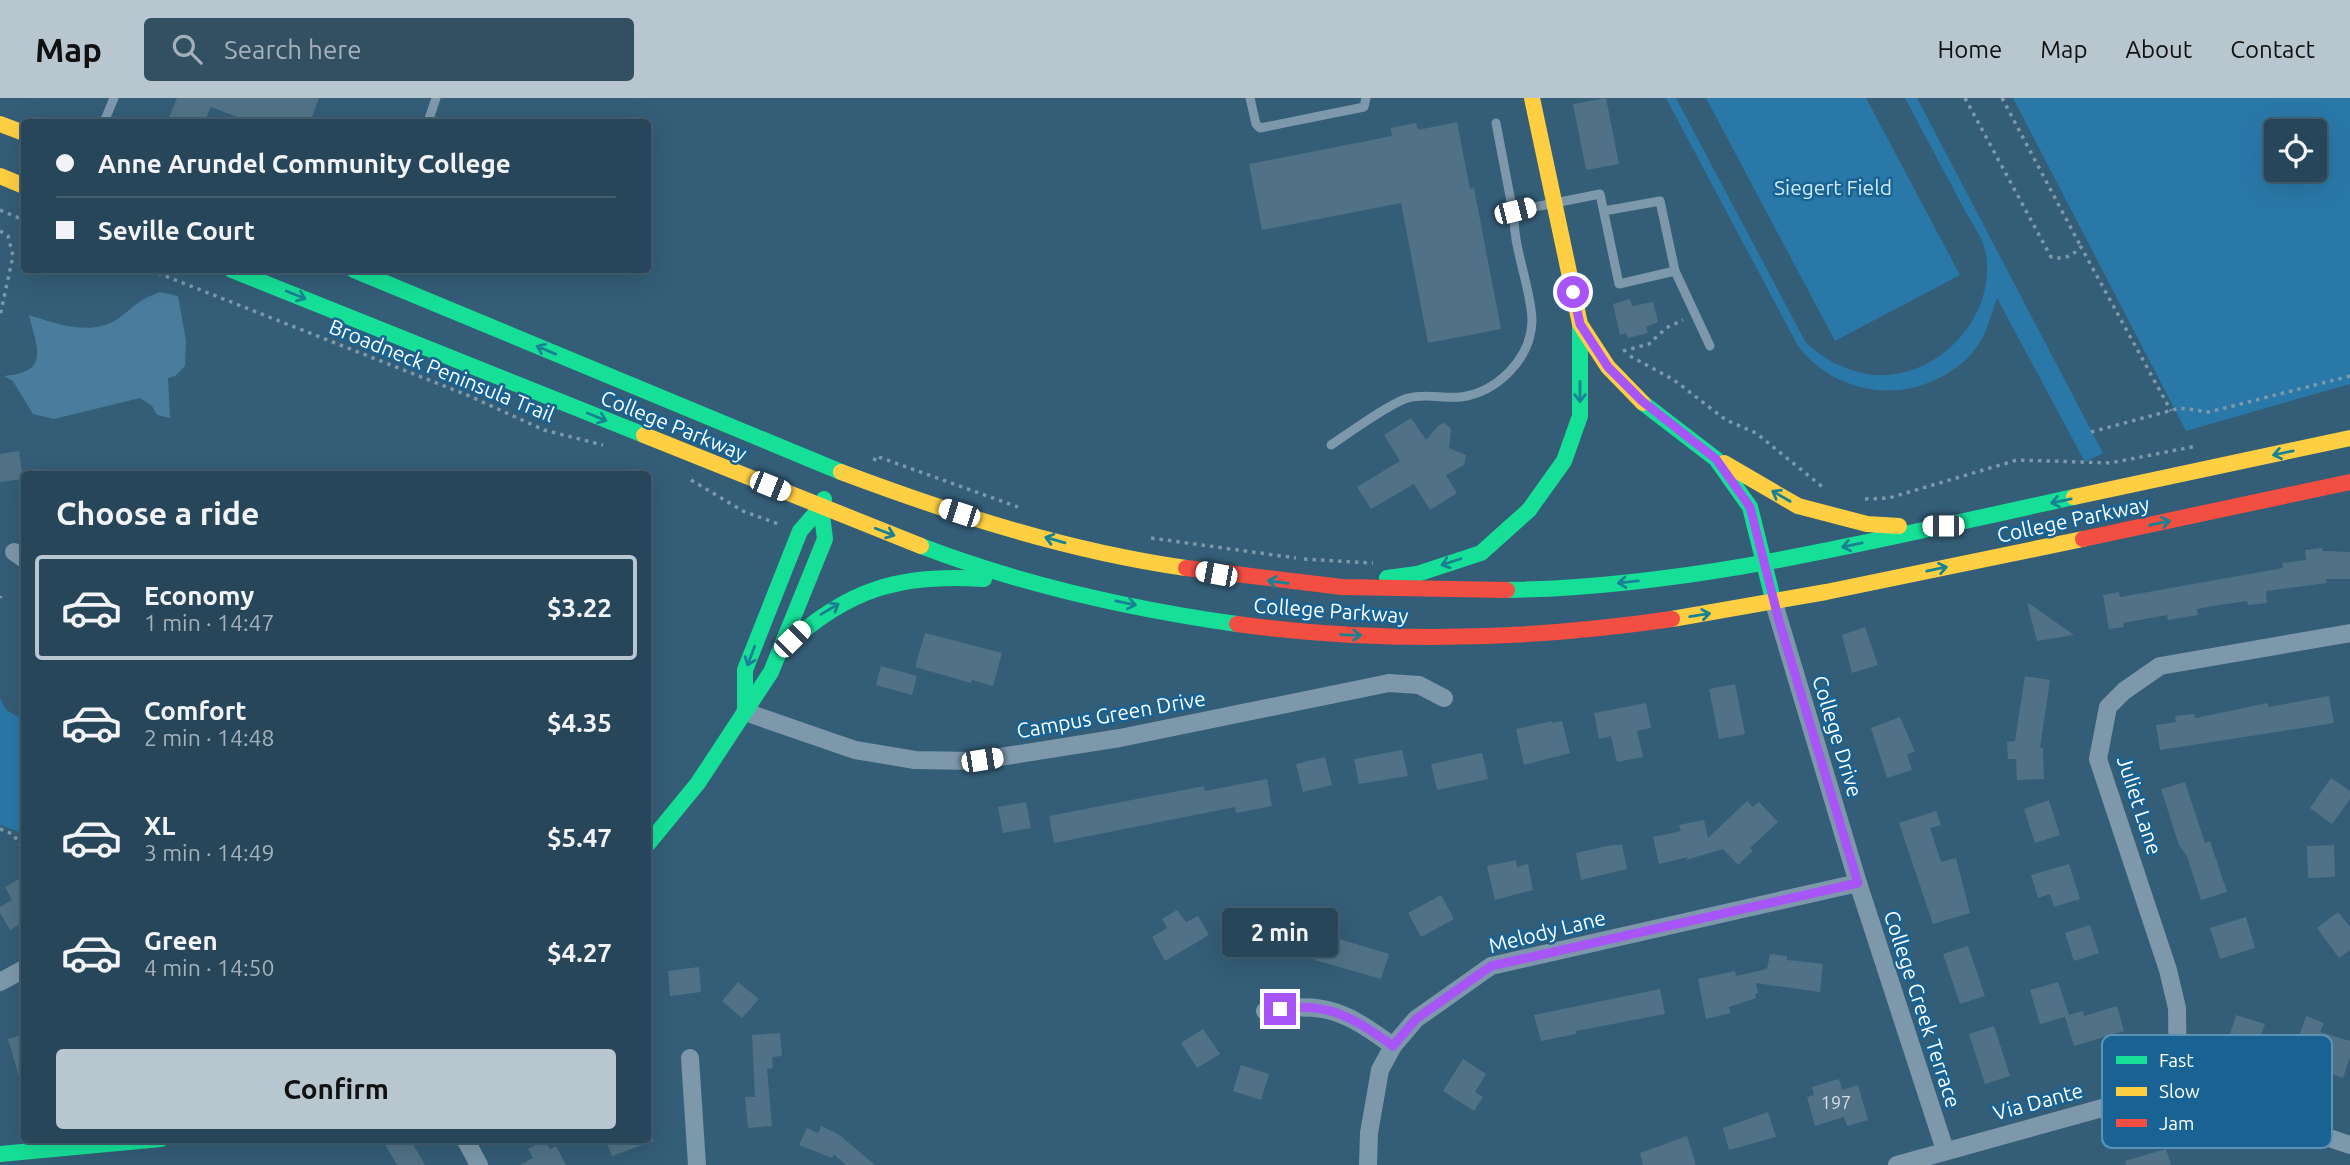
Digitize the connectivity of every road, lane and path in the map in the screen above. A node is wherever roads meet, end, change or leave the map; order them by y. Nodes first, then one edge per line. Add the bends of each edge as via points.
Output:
1 (114, 98) edge
2 (436, 98) edge
3 (1250, 98) edge
4 (1366, 98) edge
5 (1532, 98) edge
6 (1965, 98) edge
7 (2002, 98) edge
8 (105, 119) edge
9 (429, 119) edge
10 (1496, 123) dead end
11 (0, 124) edge
12 (21, 132) edge
13 (0, 167) edge
14 (21, 173) edge
15 (0, 176) edge
16 (21, 185) edge
17 (1553, 202) junction
18 (0, 210) edge
19 (1604, 211) junction
20 (1514, 212) junction
21 (21, 219) edge
22 (0, 231) edge
23 (2081, 247) junction
24 (1675, 271) junction
25 (158, 273) edge
26 (239, 273) edge
27 (361, 273) edge
28 (1695, 314) junction
29 (0, 316) edge
30 (1580, 324) junction
31 (1614, 345) dead end
32 (1710, 346) dead end
33 (1620, 351) junction
34 (2350, 376) edge
35 (2171, 411) junction
36 (2091, 432) dead end
37 (2350, 438) edge
38 (1331, 445) dead end
39 (614, 449) dead end
40 (876, 456) dead end
41 (1716, 459) junction
42 (2079, 463) dead end
43 (835, 471) junction
44 (684, 476) dead end
45 (2350, 482) edge
46 (1832, 493) dead end
47 (1862, 499) dead end
48 (821, 507) junction
49 (1026, 509) dead end
50 (1943, 526) junction
51 (800, 531) junction
52 (1143, 537) dead end
53 (1377, 563) dead end
54 (1764, 563) junction
55 (1056, 587) junction
56 (1321, 587) junction
57 (1774, 603) junction
58 (2350, 633) edge
59 (778, 653) junction
60 (1444, 698) dead end
61 (745, 712) junction
62 (0, 829) edge
63 (651, 840) edge
64 (21, 846) edge
65 (1858, 883) junction
66 (21, 971) edge
67 (0, 982) edge
68 (1265, 1011) dead end
69 (2177, 1035) edge
70 (1393, 1046) junction
71 (690, 1058) dead end
72 (2102, 1108) edge
73 (2332, 1139) edge
74 (118, 1143) edge
75 (467, 1143) edge
76 (2350, 1145) edge
77 (1945, 1150) junction
78 (0, 1154) edge
79 (479, 1165) edge
80 (697, 1165) edge
81 (1368, 1165) edge
82 (1897, 1165) edge

1 - 8 lane
2 - 9 lane
3 - 4 lane via 1260,128 1364,107
5 - 17 main road
6 - 23 path via 2051,257 2072,255
7 - 23 path
10 - 20 lane
11 - 12 main road
13 - 14 main road
15 - 16 main road
17 - 19 lane via 1600,194
17 - 20 lane
17 - 30 main road
18 - 21 path
19 - 24 lane via 1660,201
19 - 24 lane via 1619,284
20 - 38 lane via 1532,322 1528,341 1511,372 1489,389 1461,397 1407,398
22 - 29 path via 8,236 13,256
23 - 35 path
24 - 28 lane
25 - 39 path, Broadneck Peninsula Trail via 544,430
26 -> 48 main road, College Parkway
43 -> 27 main road, College Parkway
28 - 32 lane
28 - 33 path via 1667,328 1649,344
30 - 41 main road via 1608,367 1642,401
30 -> 56 main road via 1580,416 1564,461 1529,510 1481,553 1417,574
31 - 33 path
33 - 46 path via 1674,380 1726,420 1756,433
34 - 35 path via 2209,412
35 - 36 path
37 -> 50 main road, College Parkway
40 - 49 path
50 -> 41 main road via 1867,524 1831,516 1798,506
41 - 54 main road via 1750,507
42 - 47 path via 2017,460 1889,498
43 - 48 main road
56 -> 43 main road, College Parkway via 1216,574 1089,550
44 - 51 path via 743,511
57 -> 45 main road, College Parkway
48 - 51 main road
48 -> 55 main road, College Parkway via 975,565
48 - 59 main road via 825,539
50 -> 54 main road, College Parkway
51 -> 61 main road via 745,670
52 - 53 path via 1300,559
54 -> 56 main road, College Parkway via 1672,577 1517,591
54 - 57 main road
55 -> 57 main road, College Parkway via 1225,622 1321,634 1441,638 1557,632
59 -> 55 main road via 830,609 885,584 946,575
57 - 65 street, College Drive
58 - 69 street, Juliet Lane via 2160,666 2108,707 2098,759 2168,970 2177,1008
59 - 61 main road
60 - 61 street, Campus Green Drive via 1419,685 1389,683 1120,738 975,761 906,760 855,750
61 - 63 main road via 698,783
62 - 64 path via 13,834
65 - 70 street, Melody Lane via 1491,966 1416,1019
65 - 77 street, College Creek Terrace
66 - 67 street
68 - 70 street via 1296,1006 1330,1009 1363,1024
70 - 81 street, Melody Lane via 1380,1070 1368,1133
71 - 80 street
72 - 77 street, Via Dante
73 - 76 street
74 - 78 main road
75 - 79 street
77 - 82 street, Via Dante

